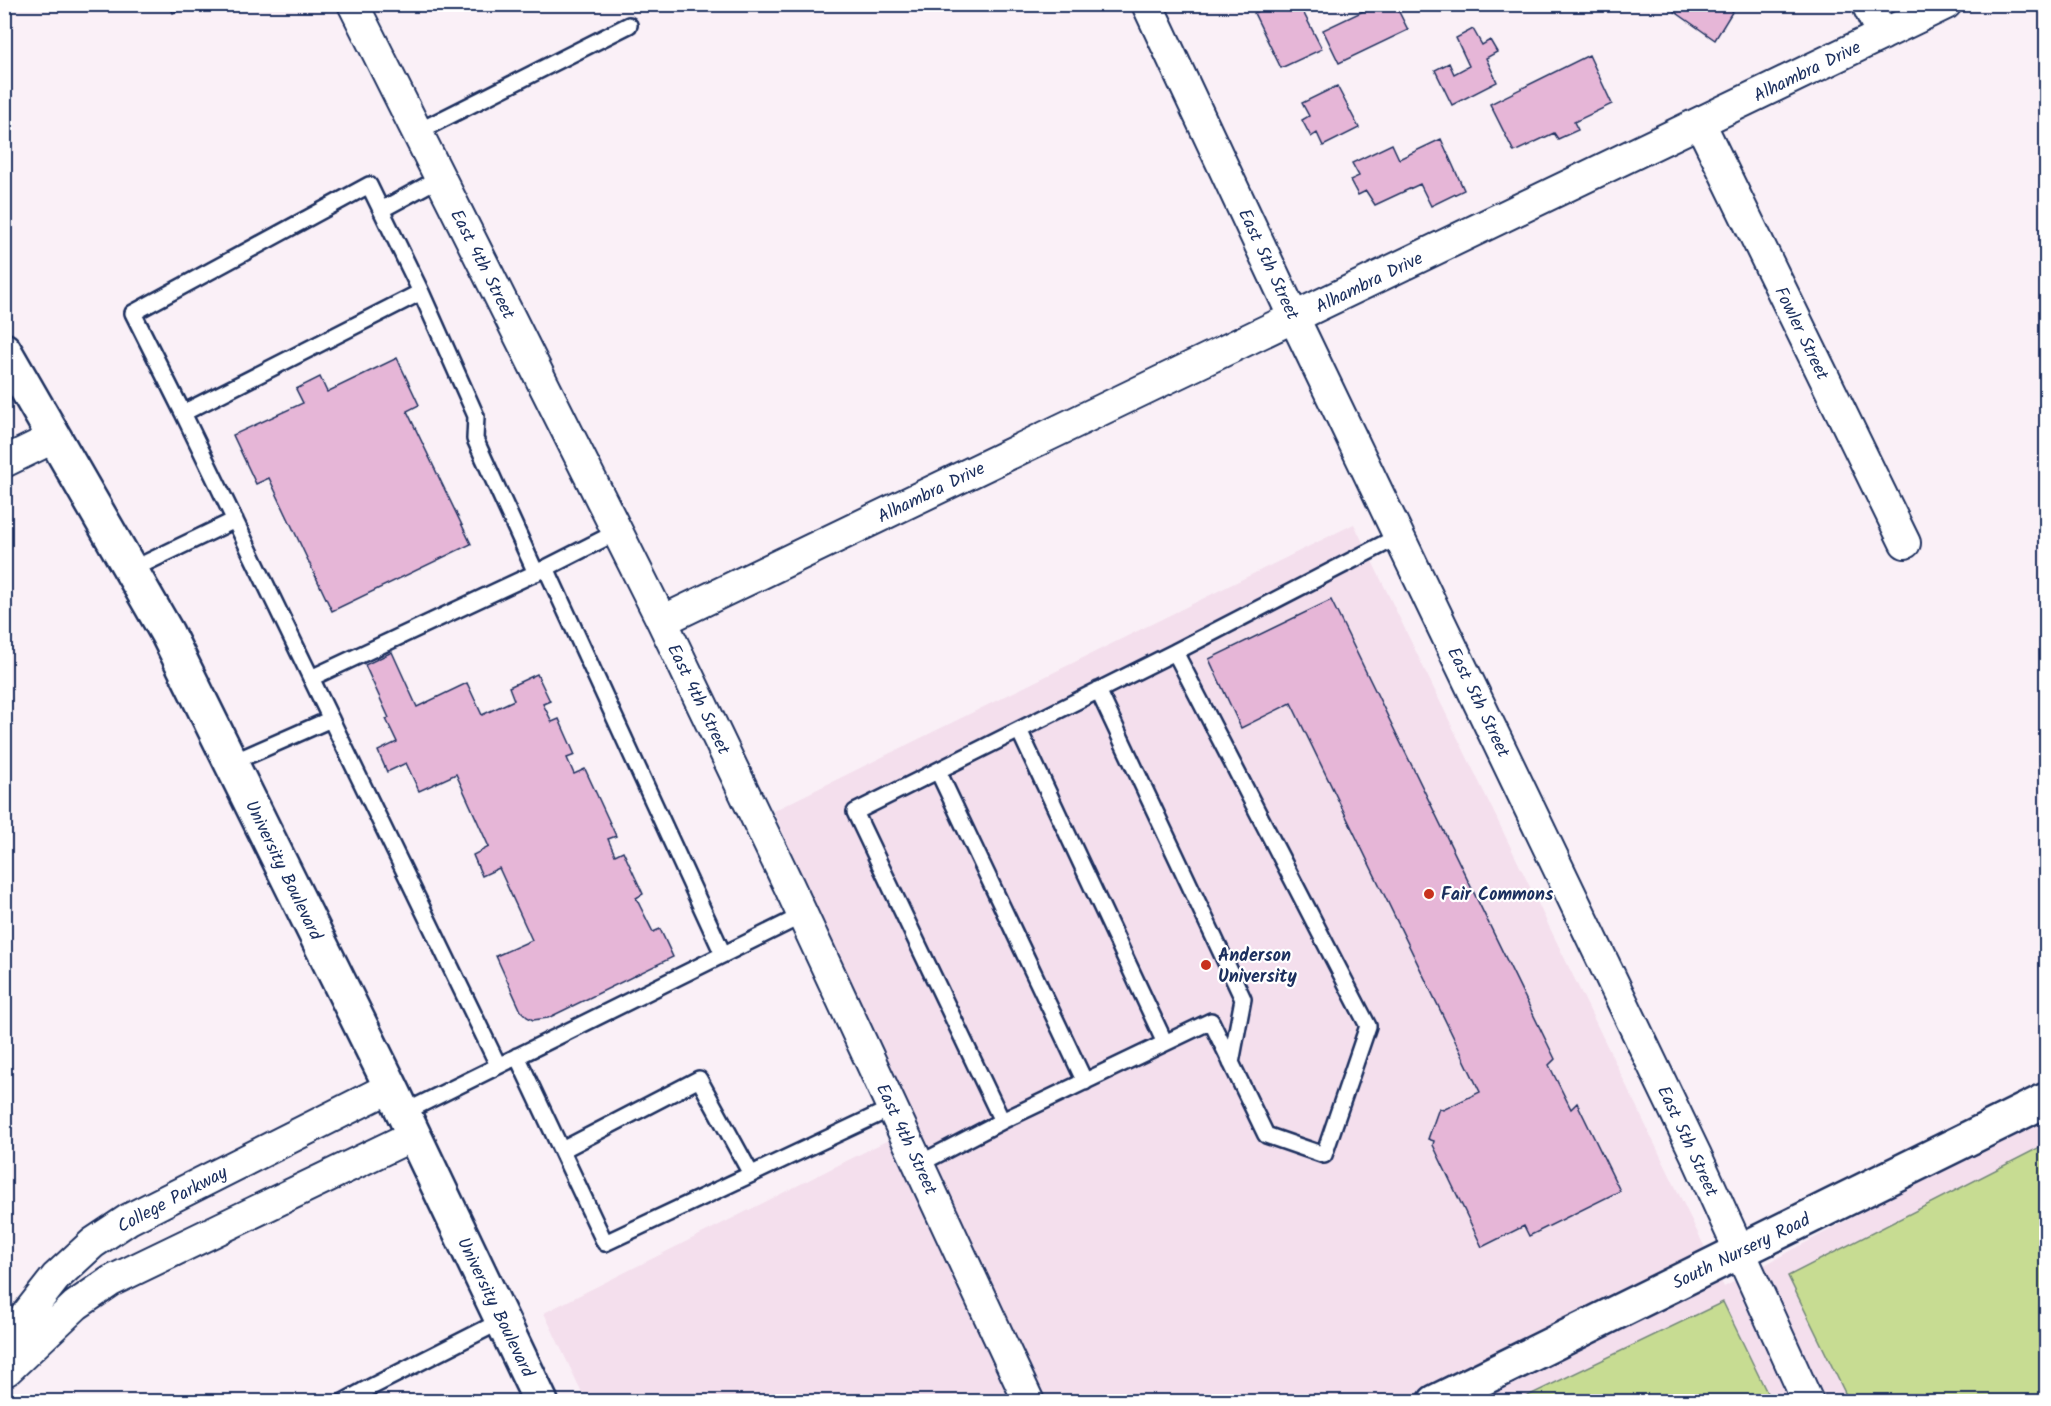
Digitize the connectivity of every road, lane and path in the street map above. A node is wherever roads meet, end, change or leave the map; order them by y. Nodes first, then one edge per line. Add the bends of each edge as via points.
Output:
1 (1147, 4) edge
2 (1867, 4) edge
3 (1946, 4) edge
4 (358, 6) edge
5 (629, 25) dead end
6 (1882, 35) junction
7 (1700, 123) junction
8 (417, 132) junction
9 (440, 178) junction
10 (381, 210) junction
11 (421, 292) junction
12 (1294, 318) junction
13 (4, 351) edge
14 (183, 413) junction
15 (55, 437) junction
16 (4, 462) edge
17 (235, 520) junction
18 (617, 532) junction
19 (1399, 536) junction
20 (1905, 543) dead end
21 (131, 570) junction
22 (541, 570) junction
23 (662, 621) junction
24 (1175, 651) junction
25 (311, 678) junction
26 (1098, 690) junction
27 (331, 719) junction
28 (1020, 730) junction
29 (231, 763) junction
30 (938, 771) junction
31 (803, 915) junction
32 (723, 954) junction
33 (1165, 1043) junction
34 (517, 1056) junction
35 (1231, 1063) junction
36 (498, 1065) junction
37 (1085, 1082) junction
38 (2046, 1100) edge
39 (892, 1108) junction
40 (403, 1112) junction
41 (1002, 1121) junction
42 (562, 1150) junction
43 (919, 1164) junction
44 (751, 1174) junction
45 (1739, 1252) junction
46 (503, 1320) junction
47 (4, 1370) edge
48 (366, 1396) edge
49 (343, 1401) edge
50 (541, 1401) edge
51 (1029, 1401) edge
52 (1435, 1401) edge
53 (1808, 1401) edge

1 - 12 street, East 5th Street
2 - 6 street
3 - 6 street, Alhambra Drive
4 - 8 street, East 4th Street
5 - 8 lane
6 - 7 street, Alhambra Drive
7 - 12 street, Alhambra Drive
7 - 20 street, Fowler Street
8 - 9 street, East 4th Street
9 - 10 lane
9 - 18 street, East 4th Street
10 - 11 lane
10 - 14 lane via 369,185 133,313
11 - 14 lane
11 - 22 lane via 476,416 475,439
12 - 19 street, East 5th Street
12 - 23 street, Alhambra Drive
13 - 15 main road, University Boulevard
14 - 17 lane
15 - 16 street
15 - 21 main road, University Boulevard
17 - 21 lane
17 - 25 lane
18 - 22 lane
18 - 23 street, East 4th Street
19 - 24 lane
19 - 45 street, East 5th Street
21 - 29 main road, University Boulevard
22 - 25 lane
22 - 32 lane
23 - 31 street, East 4th Street
24 - 26 lane
24 - 35 lane via 1368,1026 1324,1155 1266,1135
25 - 27 lane
26 - 28 lane
26 - 35 lane via 1244,999
27 - 29 lane
27 - 36 lane
28 - 30 lane
28 - 33 lane
29 - 40 main road, University Boulevard
30 - 37 lane
30 - 41 lane via 855,812
31 - 32 lane
31 - 39 street, East 4th Street
32 - 34 lane
33 - 35 lane via 1211,1021
33 - 37 lane
34 - 36 lane
34 - 42 lane
36 - 40 lane
37 - 41 lane
38 - 45 main road, South Nursery Road
39 - 43 street, East 4th Street
39 - 44 lane
40 - 46 main road, University Boulevard
40 - 47 street, College Parkway via 111,1281 76,1305
40 - 47 street, College Parkway via 129,1219 93,1243 56,1277 21,1323
41 - 43 lane
42 - 44 lane via 605,1243
42 - 44 lane via 699,1078
43 - 51 street, East 4th Street
45 - 52 main road, South Nursery Road
45 - 53 street, East 5th Street
46 - 48 lane
46 - 50 main road, University Boulevard
48 - 49 lane

